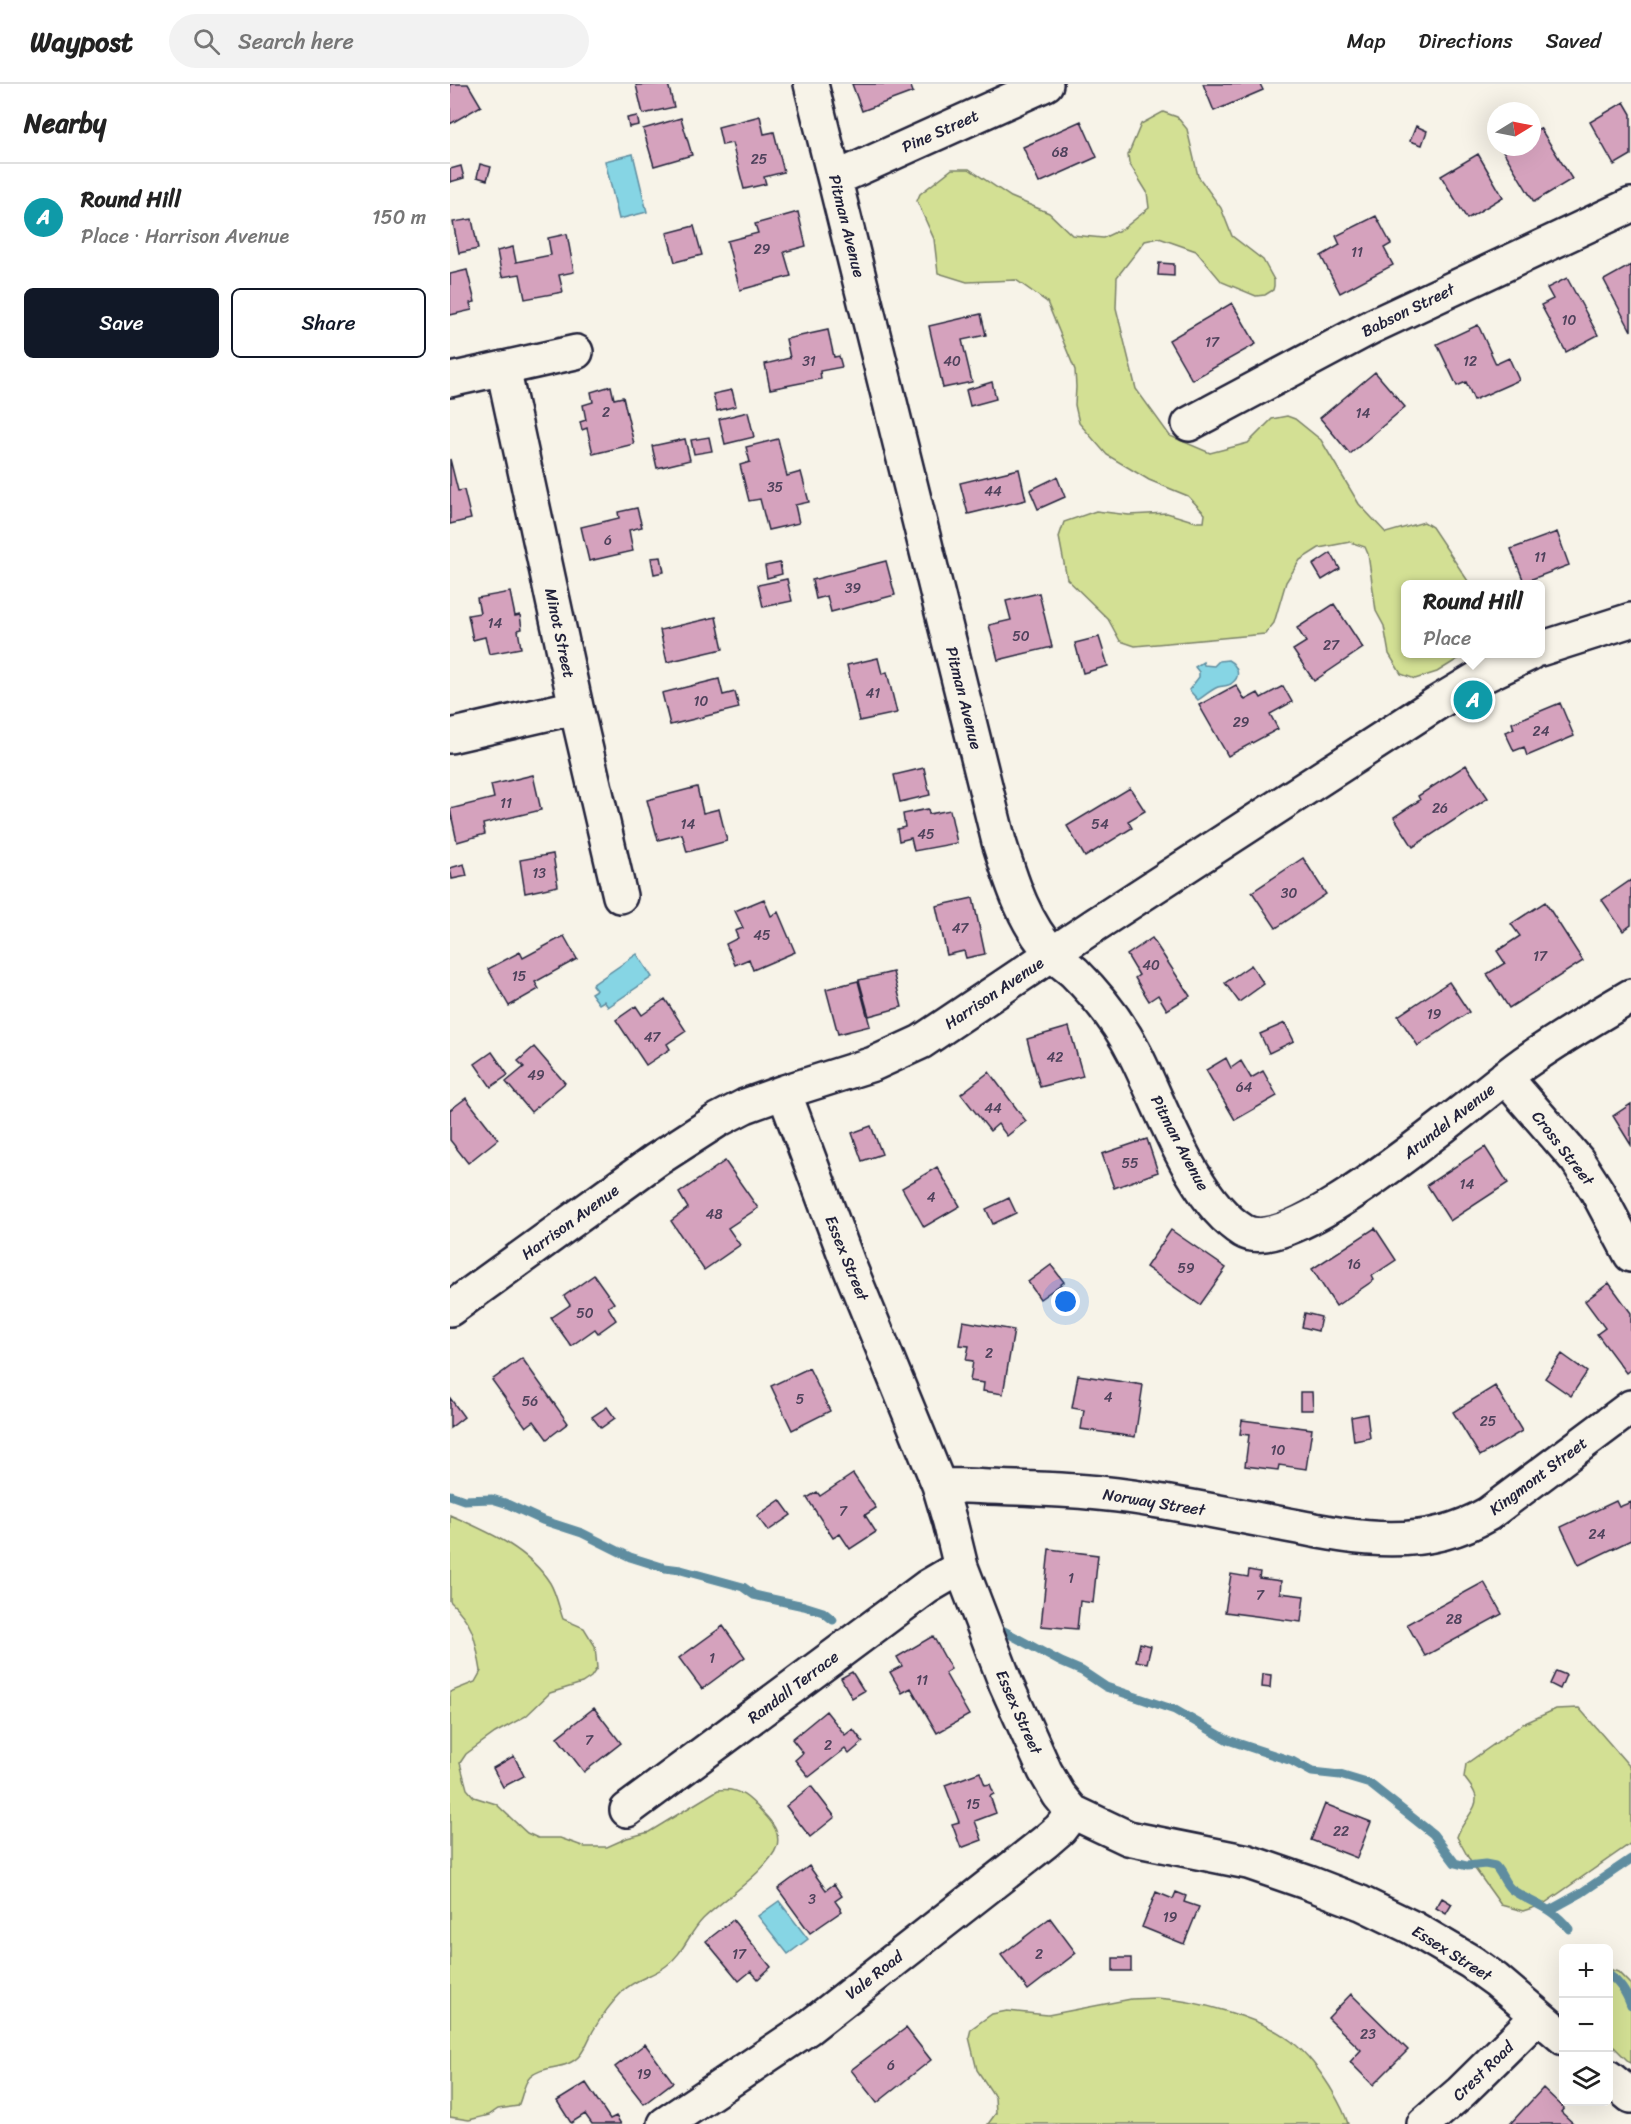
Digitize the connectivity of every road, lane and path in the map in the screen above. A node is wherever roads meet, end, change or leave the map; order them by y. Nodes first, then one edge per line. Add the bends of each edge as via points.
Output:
1 (811, 84) edge
2 (1046, 84) edge
3 (835, 179) junction
4 (1631, 205) edge
5 (576, 352) dead end
6 (503, 368) junction
7 (450, 380) edge
8 (1189, 424) dead end
9 (1631, 620) edge
10 (1545, 647) edge
11 (1521, 658) edge
12 (576, 707) junction
13 (450, 736) edge
14 (620, 896) dead end
15 (1052, 954) junction
16 (1631, 996) edge
17 (1505, 1077) junction
18 (784, 1092) junction
19 (1261, 1234) joint
20 (1631, 1256) edge
21 (450, 1309) edge
22 (1631, 1407) edge
23 (939, 1485) junction
24 (1367, 1539) joint
25 (961, 1566) junction
26 (627, 1810) dead end
27 (1073, 1812) junction
28 (1538, 2016) junction
29 (1559, 2034) edge
30 (1613, 2081) edge
31 (1631, 2096) edge
32 (665, 2124) edge
33 (1424, 2124) edge

1 - 3 street, Pitman Avenue
2 - 3 street, Pine Street
3 - 15 street, Pitman Avenue via 999,842 1022,906
4 - 8 street, Babson Street via 1373,326
5 - 6 street
6 - 7 street
6 - 12 street, Minot Street
9 - 10 street
11 - 15 street, Harrison Avenue via 1437,703
12 - 13 street
12 - 14 street, Minot Street
15 - 18 street, Harrison Avenue via 903,1052
15 - 19 street, Pitman Avenue via 1098,998 1118,1025 1135,1052 1188,1165 1215,1205 1243,1231
16 - 17 street, Arundel Avenue
17 - 19 street, Arundel Avenue via 1377,1178 1308,1219
17 - 20 street, Cross Street via 1577,1160
18 - 21 street, Harrison Avenue via 736,1111 696,1134
18 - 23 street, Essex Street via 848,1263
22 - 24 street, Kingmont Street via 1477,1521 1433,1536
23 - 24 street, Norway Street via 1132,1497
23 - 25 street, Essex Street
25 - 26 street, Randall Terrace via 927,1587
25 - 27 street, Essex Street via 1028,1735 1059,1795
27 - 28 street, Essex Street via 1128,1838 1248,1862 1361,1903 1471,1962
27 - 32 street, Vale Road via 1045,1842 807,2028
28 - 29 street, Essex Street
28 - 33 street, Crest Road
30 - 31 street

